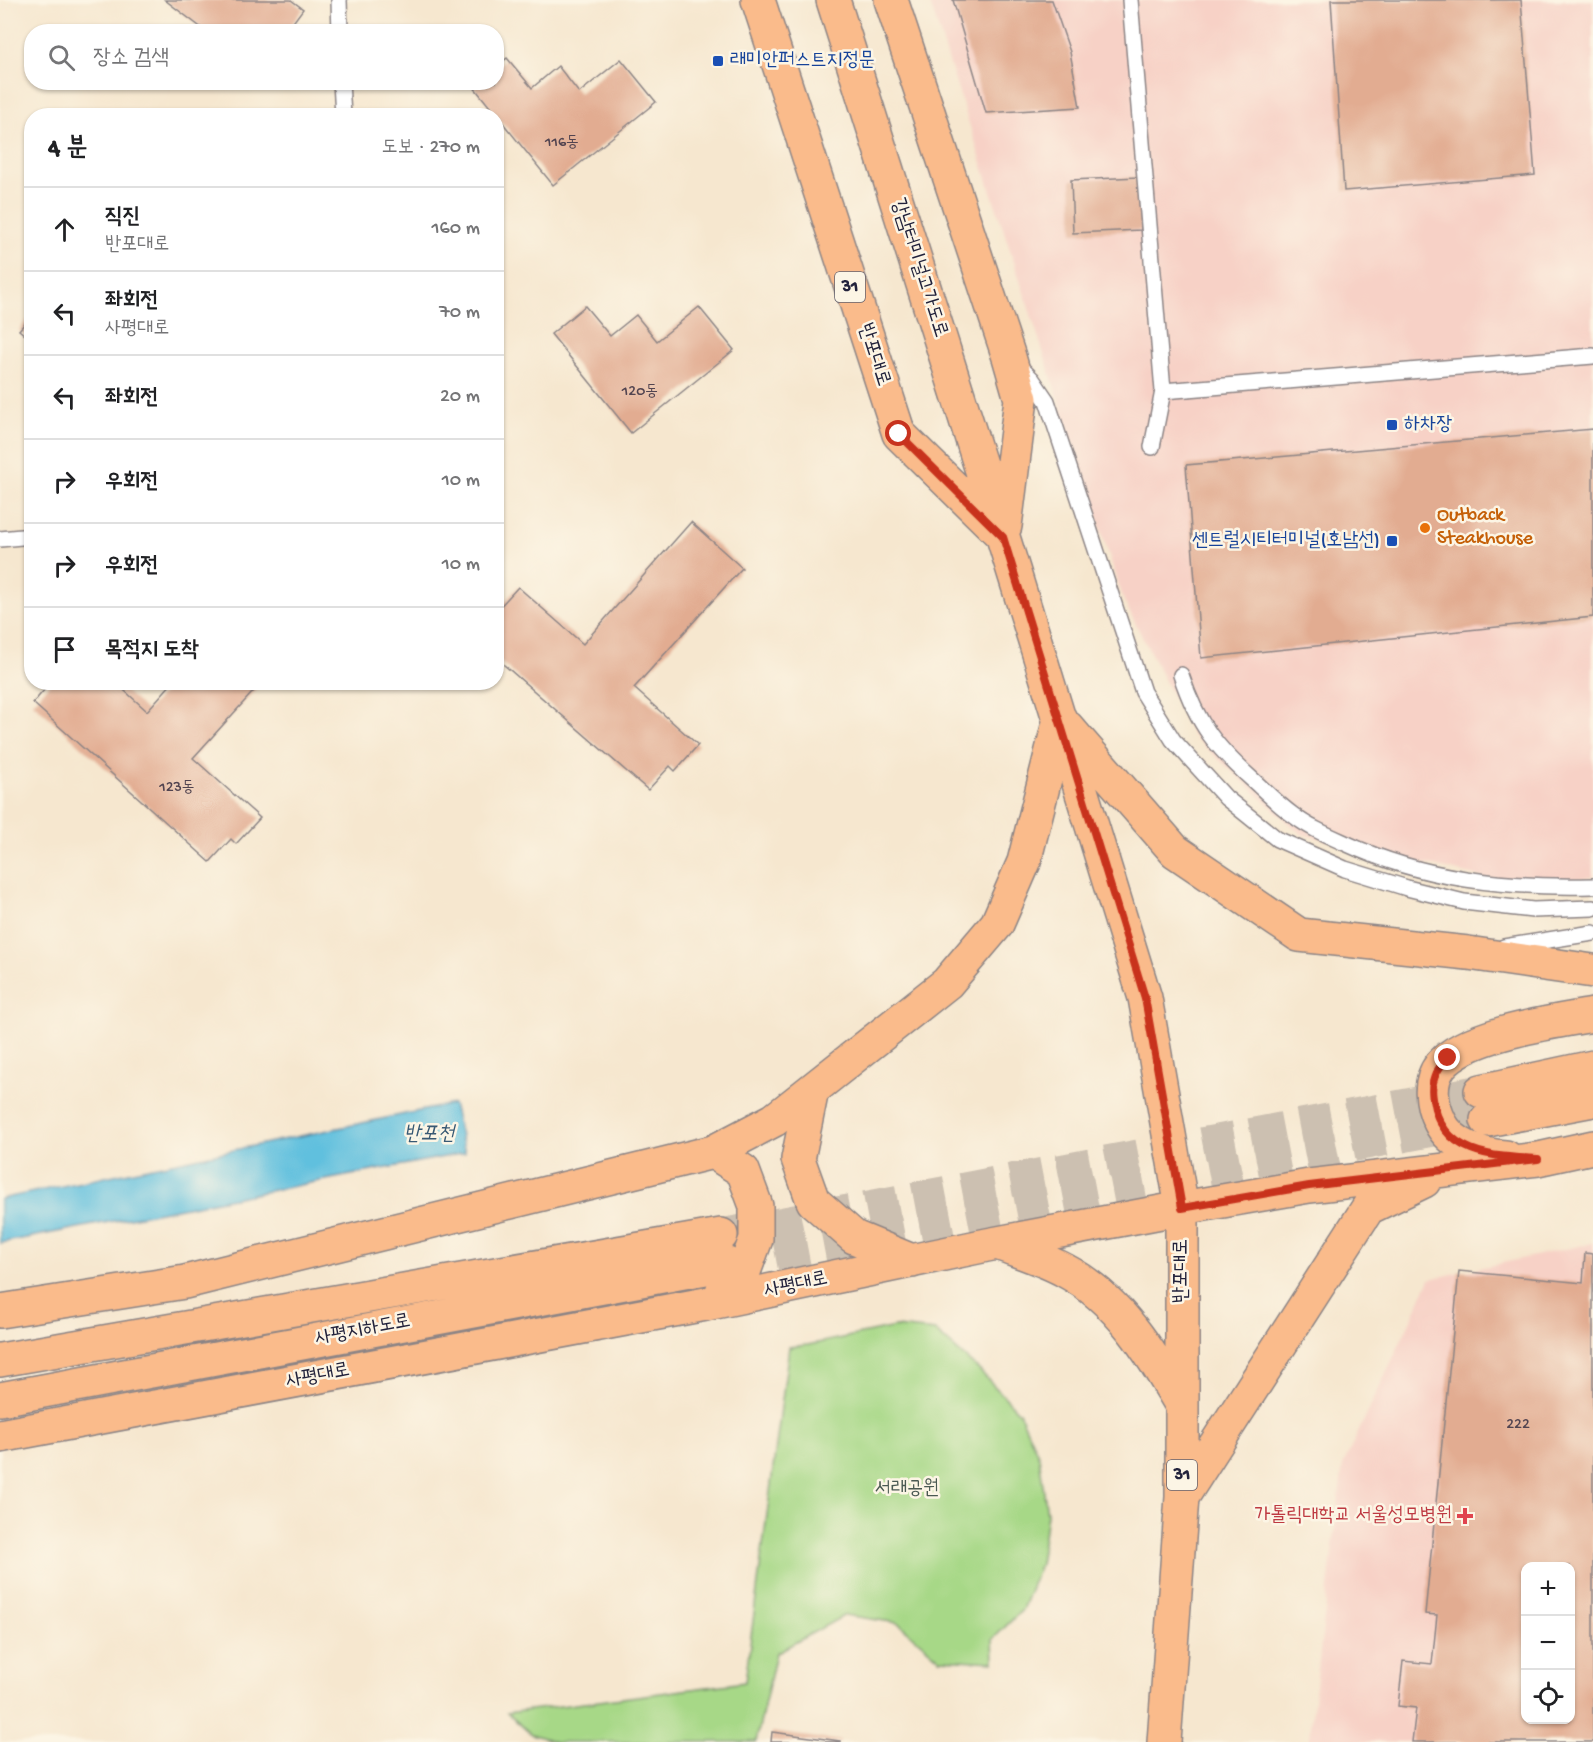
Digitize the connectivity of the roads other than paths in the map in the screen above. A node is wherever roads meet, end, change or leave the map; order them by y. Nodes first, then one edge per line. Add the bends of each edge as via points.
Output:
1 (339, 0) edge
2 (758, 0) edge
3 (833, 0) edge
4 (891, 0) edge
5 (1130, 0) edge
6 (340, 24) edge
7 (341, 90) edge
8 (343, 108) edge
9 (1593, 356) edge
10 (1009, 357) junction
11 (1163, 391) junction
12 (1152, 447) dead end
13 (24, 537) edge
14 (1003, 537) junction
15 (0, 539) edge
16 (1181, 675) dead end
17 (1060, 719) junction
18 (1593, 886) edge
19 (1593, 908) edge
20 (1593, 933) edge
21 (1468, 953) junction
22 (1593, 971) edge
23 (1593, 1015) edge
24 (1593, 1068) edge
25 (812, 1090) junction
26 (1593, 1100) edge
27 (1593, 1147) edge
28 (713, 1152) junction
29 (1538, 1159) junction
30 (1449, 1170) junction
31 (1182, 1208) junction
32 (1000, 1244) junction
33 (912, 1261) junction
34 (706, 1304) junction
35 (0, 1311) edge
36 (0, 1360) edge
37 (0, 1399) edge
38 (1182, 1405) junction
39 (0, 1436) edge
40 (1182, 1497) junction
41 (1164, 1742) edge

1 - 6 lane
2 - 14 main road, 반포대로 / 31 via 899,434
3 - 14 main road, 강남터미널고가도로 / 31
4 - 10 main road, 반포대로 / 31
5 - 11 lane
7 - 8 lane
9 - 11 lane
10 - 14 main road, 반포대로 / 31 via 1021,399
10 - 19 lane via 1032,379 1047,401 1143,692 1173,740 1226,798 1277,839 1345,869 1407,888 1464,902 1533,910
11 - 12 lane
13 - 15 lane
14 - 17 main road, 반포대로 / 31
16 - 18 lane via 1202,725 1217,745 1273,799 1322,832 1363,852 1437,875 1528,887
17 - 21 main road via 1175,851 1299,935
17 - 25 main road via 1024,862 997,924 947,982
17 - 31 main road, 반포대로 / 31 via 1145,998
20 - 21 lane
21 - 22 main road
23 - 29 main road via 1499,1034 1448,1058 1436,1072 1434,1110 1449,1135 1487,1155
24 - 26 main road via 1484,1105
25 - 28 main road via 774,1120
25 - 33 main road via 798,1159 813,1201 854,1237
27 - 29 main road, 사평대로
28 - 34 main road via 743,1171 756,1206 756,1239 742,1277
28 - 35 main road via 185,1282
29 - 30 main road, 사평대로
30 - 31 main road, 사평대로 via 1309,1186
30 - 40 main road via 1368,1208
31 - 32 main road, 사평대로
31 - 38 main road, 반포대로 / 31
32 - 33 main road, 사평대로
32 - 38 main road via 1066,1270 1101,1295 1158,1364
33 - 34 main road, 사평대로
34 - 39 main road, 사평대로
36 - 37 main road, 사평지하도로 via 724,1249
38 - 40 main road, 반포대로 / 31
40 - 41 main road, 반포대로 / 31

